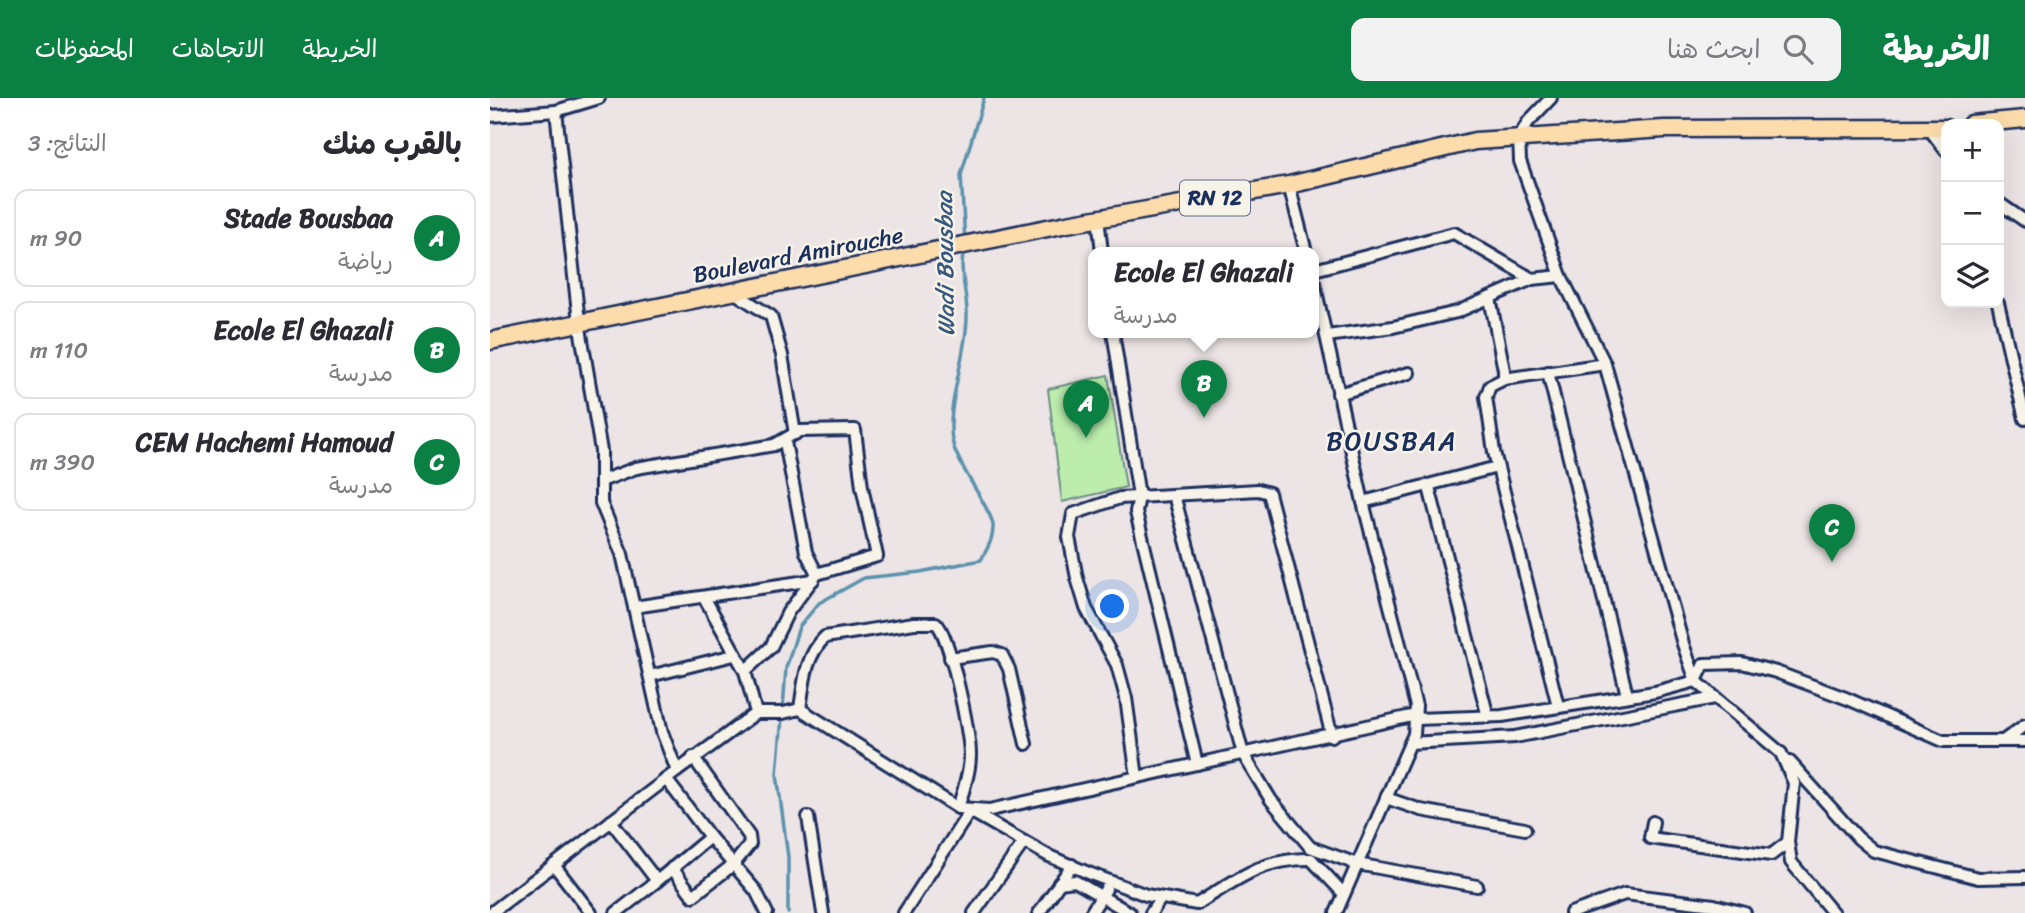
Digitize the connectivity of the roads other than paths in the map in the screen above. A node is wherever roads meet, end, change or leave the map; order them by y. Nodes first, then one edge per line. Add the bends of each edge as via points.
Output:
1 (599, 98) edge
2 (1551, 98) edge
3 (556, 111) junction
4 (490, 116) edge
5 (2025, 119) edge
6 (2004, 121) edge
7 (1938, 129) edge
8 (1519, 137) junction
9 (1289, 185) junction
10 (2004, 206) edge
11 (1098, 218) junction
12 (2025, 221) edge
13 (1101, 247) edge
14 (1305, 247) edge
15 (1319, 269) edge
16 (1561, 276) junction
17 (1532, 279) junction
18 (732, 291) junction
19 (1490, 298) junction
20 (1319, 303) edge
21 (1999, 308) edge
22 (579, 322) junction
23 (1327, 336) junction
24 (1114, 338) edge
25 (490, 341) edge
26 (1605, 364) junction
27 (1548, 372) junction
28 (1409, 373) dead end
29 (1504, 379) junction
30 (1338, 394) junction
31 (2025, 419) edge
32 (794, 434) junction
33 (785, 442) junction
34 (1497, 467) junction
35 (601, 481) junction
36 (1429, 487) junction
37 (1174, 495) junction
38 (1139, 496) junction
39 (1363, 502) junction
40 (815, 577) junction
41 (704, 597) junction
42 (634, 607) junction
43 (734, 655) junction
44 (950, 658) junction
45 (745, 671) junction
46 (650, 676) junction
47 (1696, 681) junction
48 (1627, 695) junction
49 (1715, 698) junction
50 (1558, 706) junction
51 (800, 709) junction
52 (757, 713) junction
53 (1416, 717) junction
54 (1488, 717) junction
55 (2025, 725) edge
56 (1332, 736) junction
57 (2003, 741) junction
58 (2025, 741) edge
59 (1410, 743) junction
60 (1026, 744) dead end
61 (1781, 752) junction
62 (1243, 754) junction
63 (693, 757) junction
64 (1197, 764) junction
65 (677, 771) junction
66 (1137, 777) junction
67 (666, 779) junction
68 (1386, 798) junction
69 (957, 808) junction
70 (970, 811) junction
71 (808, 817) dead end
72 (611, 821) junction
73 (1653, 822) dead end
74 (1525, 830) dead end
75 (710, 837) junction
76 (1024, 842) junction
77 (1788, 842) junction
78 (1357, 863) junction
79 (734, 864) junction
80 (554, 865) junction
81 (1072, 865) junction
82 (672, 868) junction
83 (2025, 877) edge
84 (657, 881) junction
85 (1111, 882) junction
86 (1059, 883) junction
87 (1477, 886) dead end
88 (1102, 894) junction
89 (1344, 894) junction
90 (1161, 898) junction
91 (491, 913) edge
92 (591, 913) edge
93 (616, 913) edge
94 (767, 913) edge
95 (823, 913) edge
96 (904, 913) edge
97 (974, 913) edge
98 (1039, 913) edge
99 (1091, 913) edge
100 (1130, 913) edge
101 (1151, 913) edge
102 (1336, 913) edge
103 (1571, 913) edge
104 (1745, 913) edge
105 (1833, 913) edge

1 - 3 street
2 - 8 street
3 - 4 street
3 - 22 street
5 - 6 main road
7 - 8 main road, Boulevard Amirouche / RN 12 via 1719,128
8 - 9 main road, Boulevard Amirouche / RN 12 via 1475,141
8 - 16 street via 1524,178
9 - 11 main road, Boulevard Amirouche / RN 12
9 - 14 street
10 - 12 street
11 - 13 street
11 - 18 main road, Boulevard Amirouche / RN 12
15 - 17 street via 1454,233
16 - 17 street
16 - 26 street
17 - 19 street
18 - 22 main road, Boulevard Amirouche / RN 12
18 - 32 street via 771,316
19 - 23 street via 1457,312
19 - 29 street
20 - 23 street
21 - 31 street
22 - 25 main road, Boulevard Amirouche / RN 12
22 - 35 street via 601,452
23 - 30 street
24 - 38 street
26 - 27 street
26 - 47 street
27 - 29 street
27 - 48 street
28 - 30 street
29 - 34 street via 1490,386 1486,397
30 - 39 street
32 - 33 street
32 - 40 street via 855,430 877,547 877,556
33 - 35 street via 636,468
33 - 40 street
34 - 36 street
34 - 50 street
35 - 42 street via 601,503 622,554
36 - 39 street
36 - 54 street
37 - 38 street
37 - 56 street via 1269,493
37 - 62 street
38 - 64 street via 1136,512
38 - 66 street via 1081,509 1069,522 1086,608 1117,665 1126,698
39 - 53 street
40 - 41 street
40 - 45 street via 788,612 771,647
41 - 42 street
41 - 43 street
42 - 46 street
43 - 45 street
43 - 46 street
44 - 51 street via 942,628 929,621 825,637 805,670
44 - 60 street via 1002,654
44 - 69 street via 970,754
45 - 52 street
46 - 65 street via 662,732
47 - 48 street
47 - 49 street
47 - 57 street via 1704,664 1742,663 1848,699 1943,741
48 - 50 street
49 - 59 street via 1515,737
49 - 61 street
50 - 54 street
51 - 52 street
51 - 69 street
52 - 63 street
53 - 54 street
53 - 56 street
53 - 59 street
55 - 57 street
56 - 62 street
57 - 58 street
59 - 68 street
61 - 77 street via 1794,783
61 - 83 street via 1874,851 1978,878
62 - 64 street
62 - 78 street via 1271,800 1310,847
63 - 65 street
63 - 79 street via 749,836 747,850
64 - 66 street
65 - 67 street
66 - 70 street
67 - 72 street
67 - 75 street
68 - 74 street via 1421,810
68 - 78 street
69 - 70 street
70 - 76 street
70 - 96 street
71 - 95 street
72 - 80 street
72 - 84 street
73 - 77 street via 1650,838 1771,855
75 - 79 street
75 - 82 street
76 - 81 street
76 - 97 street
77 - 105 street via 1791,862
78 - 87 street
78 - 89 street
79 - 82 street via 693,896
79 - 94 street
80 - 91 street
80 - 92 street
81 - 85 street
81 - 86 street
82 - 84 street
84 - 93 street
85 - 88 street
85 - 90 street
86 - 88 street via 1075,881
86 - 98 street
88 - 99 street
88 - 100 street
89 - 90 street via 1311,859 1291,859 1257,867 1197,904
89 - 102 street
90 - 101 street
103 - 104 street via 1625,894

